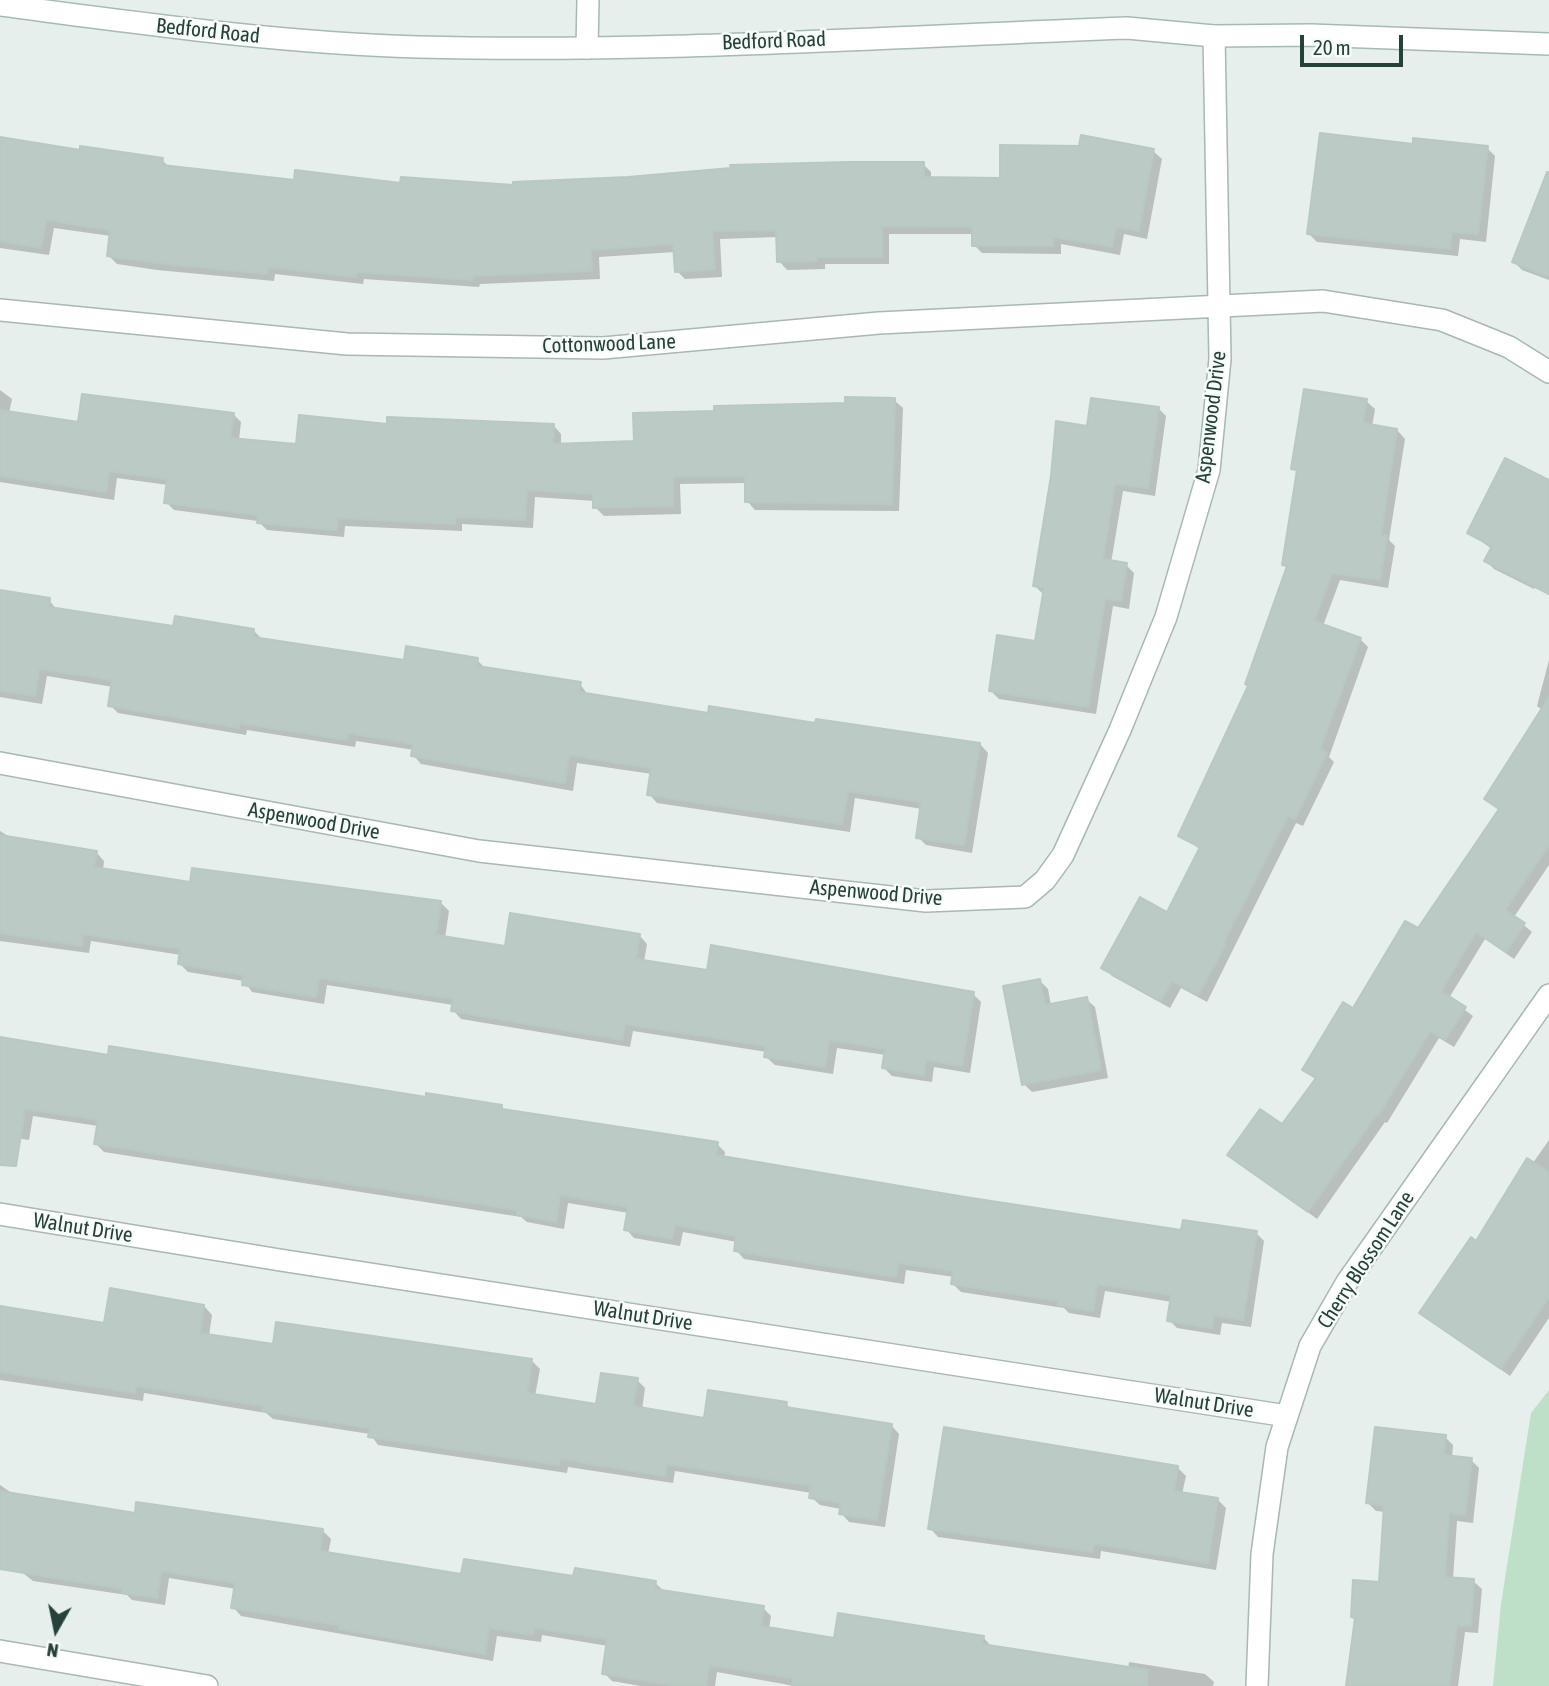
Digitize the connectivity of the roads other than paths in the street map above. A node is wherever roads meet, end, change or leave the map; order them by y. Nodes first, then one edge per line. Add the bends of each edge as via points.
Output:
1 (588, 0) edge
2 (0, 5) edge
3 (1214, 36) junction
4 (1549, 44) edge
5 (587, 48) junction
6 (1219, 306) junction
7 (0, 310) edge
8 (1549, 372) edge
9 (0, 763) edge
10 (1549, 995) edge
11 (0, 1214) edge
12 (1287, 1416) junction
13 (0, 1651) edge
14 (207, 1686) edge
15 (1257, 1686) edge

1 - 5 street
2 - 5 street, Bedford Road via 244,36 416,47
3 - 4 street, Bedford Road
3 - 5 street, Bedford Road via 1127,28
3 - 6 street, Aspenwood Drive
6 - 7 street, Cottonwood Lane via 879,323 603,348 347,344
6 - 8 street via 1324,301 1442,320 1508,347
6 - 9 street, Aspenwood Drive via 1220,359 1209,470 1166,617 1063,855 1026,897 926,901 480,851
10 - 12 street, Cherry Blossom Lane via 1347,1282 1311,1346
11 - 12 street, Walnut Drive
12 - 15 street, Cherry Blossom Lane via 1277,1447 1262,1555
13 - 14 street

